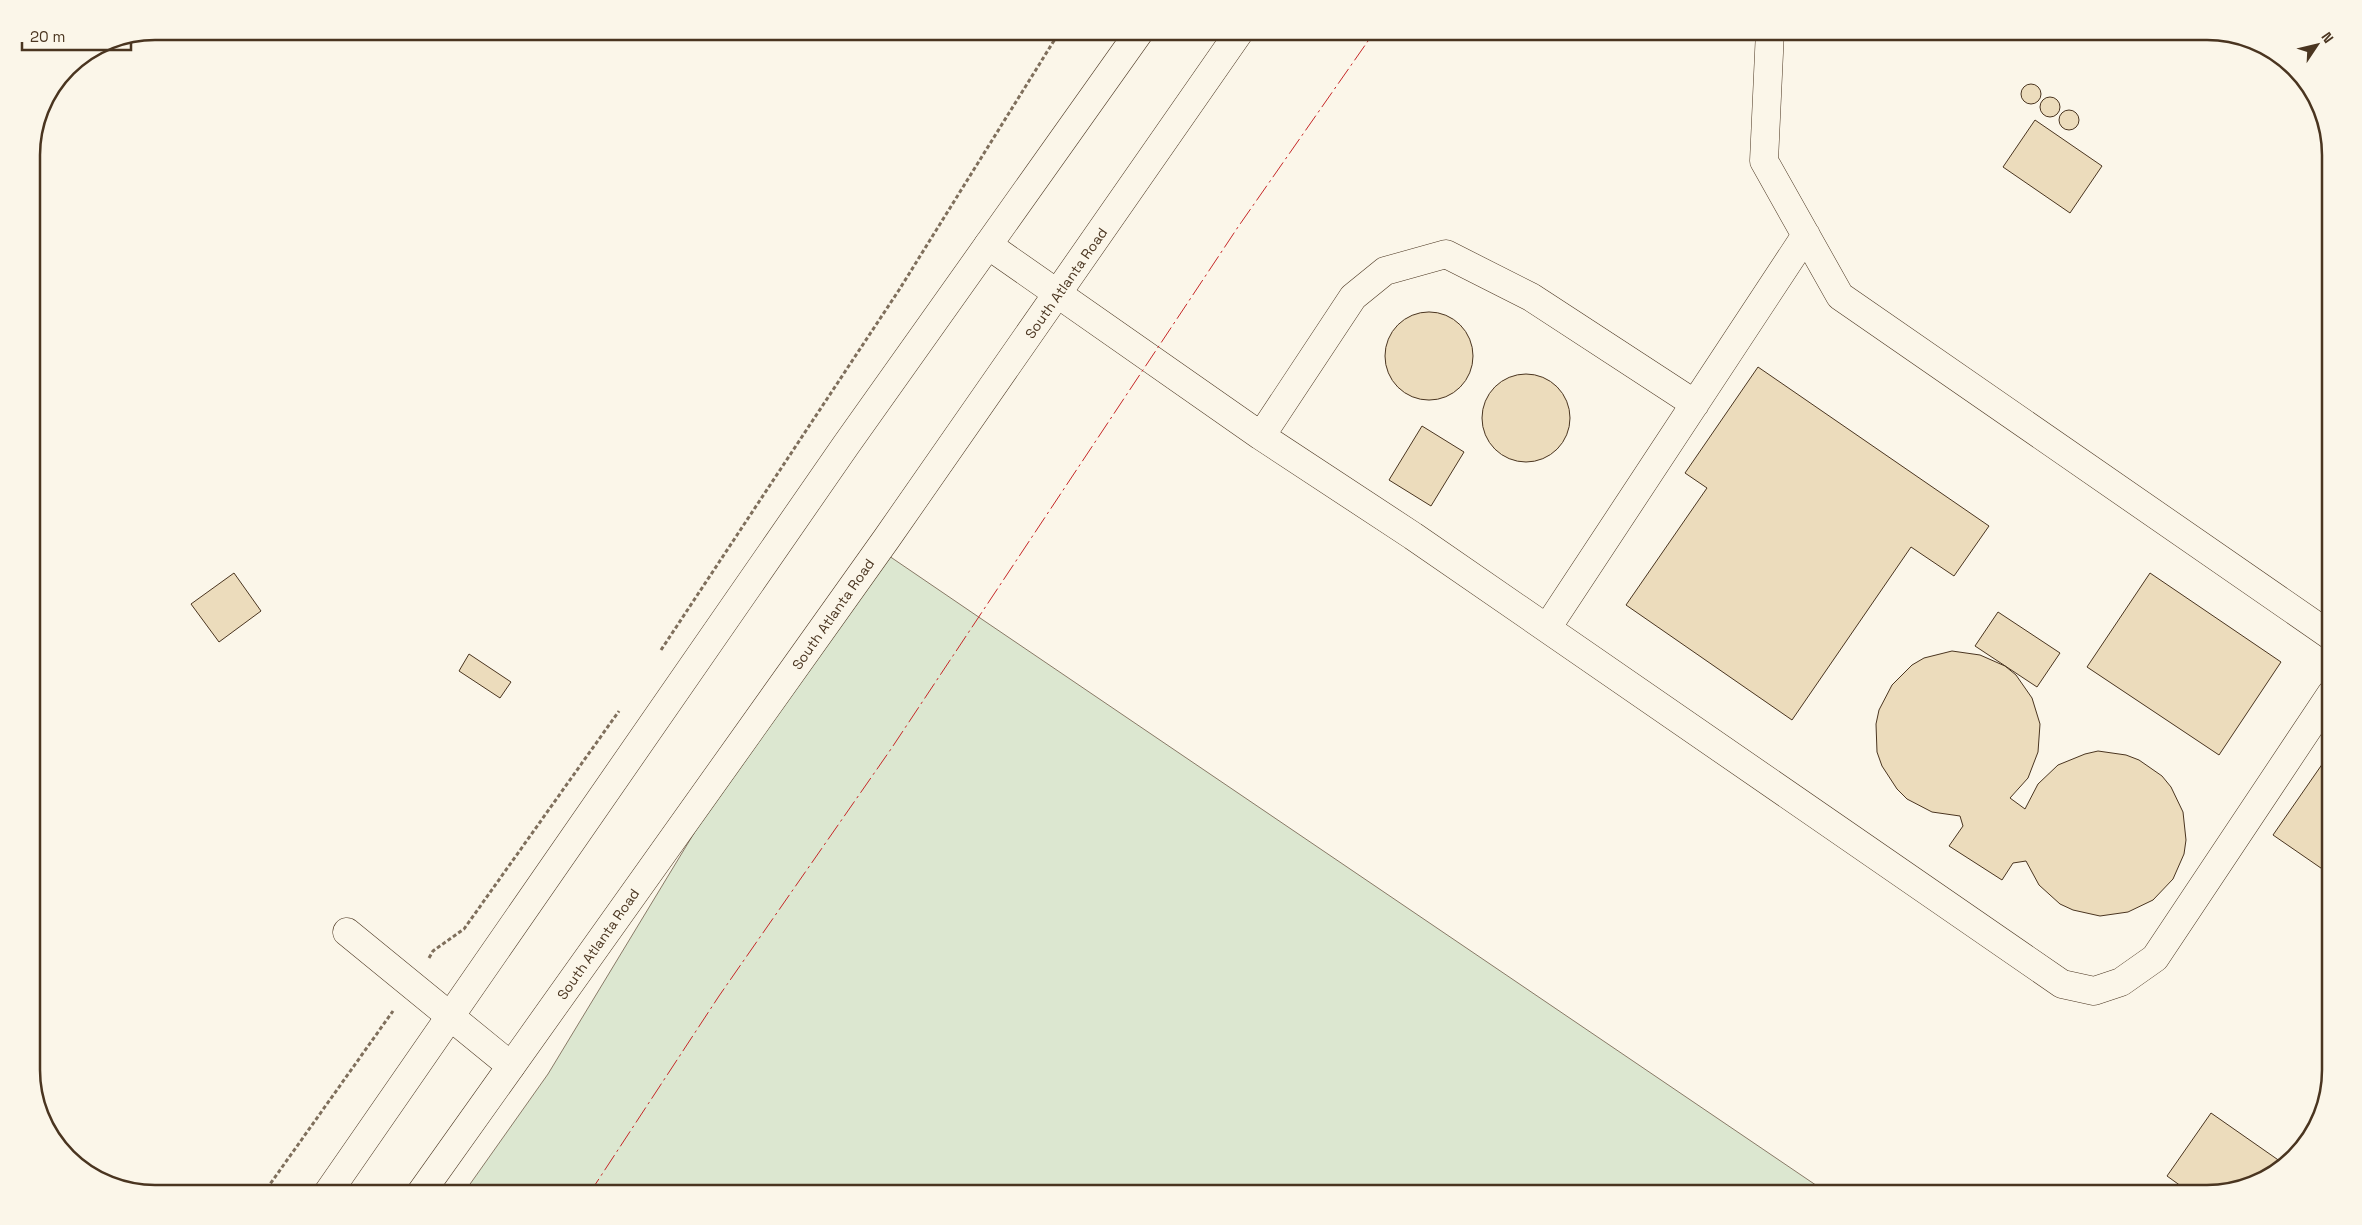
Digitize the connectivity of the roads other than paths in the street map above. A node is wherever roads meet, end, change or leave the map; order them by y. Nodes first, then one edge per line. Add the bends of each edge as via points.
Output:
1 (1134, 40) edge
2 (1234, 40) edge
3 (1770, 40) edge
4 (1806, 235) junction
5 (988, 245) junction
6 (1058, 295) junction
7 (1695, 404) junction
8 (1261, 436) junction
9 (1547, 628) junction
10 (2322, 630) edge
11 (2322, 708) edge
12 (347, 932) dead end
13 (450, 1017) junction
14 (511, 1066) junction
15 (333, 1185) edge
16 (426, 1185) edge

1 - 5 main road
2 - 6 main road, South Atlanta Road
3 - 4 main road via 1764,161
4 - 7 main road
4 - 10 main road via 1840,296
5 - 6 main road
5 - 13 main road via 846,444
6 - 8 main road
6 - 14 main road, South Atlanta Road
7 - 8 main road via 1531,297 1446,254 1385,271 1353,297
7 - 9 main road
8 - 9 main road
9 - 11 main road via 2062,984 2094,991 2121,982 2155,958
12 - 13 main road
13 - 14 main road
13 - 15 main road
14 - 16 main road, South Atlanta Road

